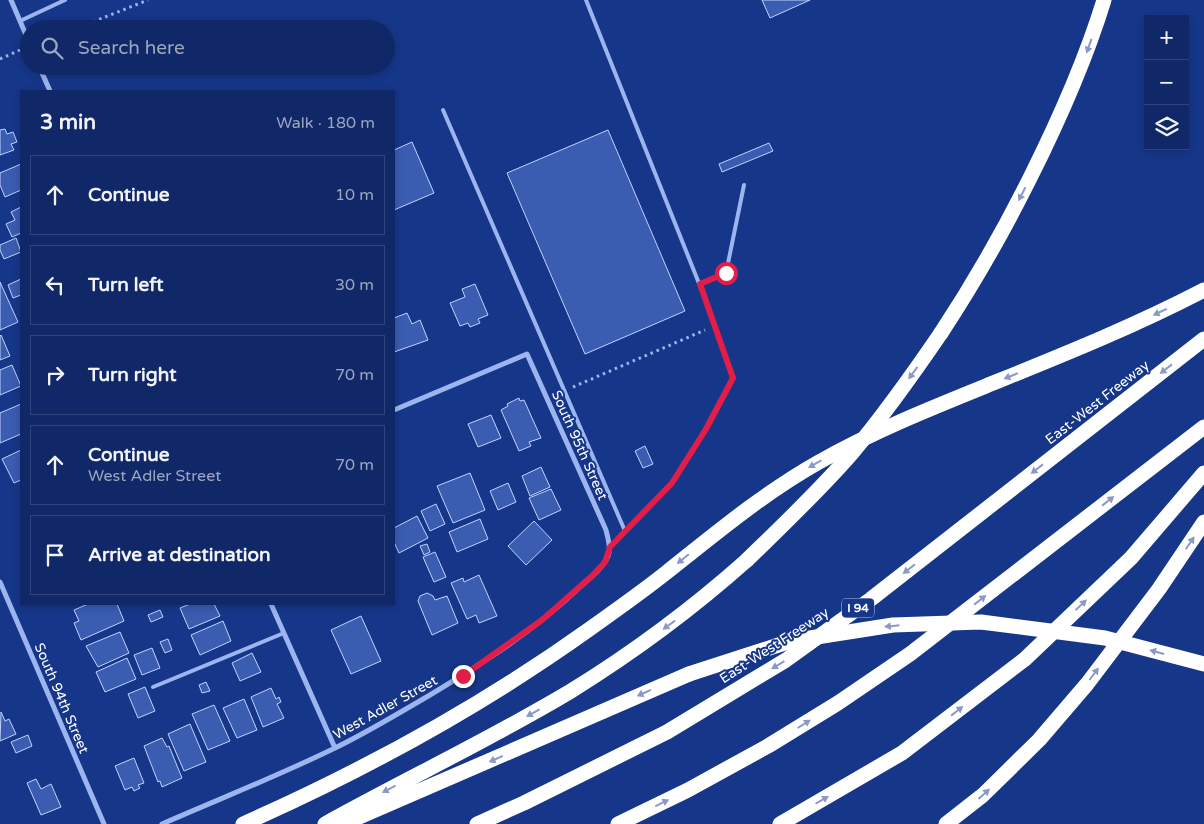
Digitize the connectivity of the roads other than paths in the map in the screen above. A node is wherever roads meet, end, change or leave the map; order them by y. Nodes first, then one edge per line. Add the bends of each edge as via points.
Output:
1 (11, 0) edge
2 (65, 0) edge
3 (586, 0) edge
4 (1104, 0) edge
5 (22, 20) edge
6 (20, 21) edge
7 (43, 75) edge
8 (50, 90) edge
9 (444, 110) dead end
10 (744, 185) dead end
11 (700, 284) junction
12 (1204, 290) edge
13 (1204, 339) edge
14 (395, 410) edge
15 (1204, 427) edge
16 (1204, 473) edge
17 (1204, 522) edge
18 (625, 531) junction
19 (610, 547) junction
20 (0, 582) edge
21 (271, 605) edge
22 (284, 633) junction
23 (1204, 664) edge
24 (153, 687) dead end
25 (335, 748) junction
26 (104, 824) edge
27 (162, 824) edge
28 (243, 824) edge
29 (325, 824) edge
30 (344, 824) edge
31 (477, 824) edge
32 (618, 824) edge
33 (780, 824) edge
34 (946, 824) edge

1 - 6 street
2 - 5 lane
3 - 11 lane
4 -> 29 highway, bridge via 1077,77 1041,155 971,287 898,394 852,453 813,495 747,560 688,611 590,679
7 - 8 street
9 - 18 lane
10 - 11 lane via 726,273
11 - 18 lane via 733,378 672,483
12 -> 28 highway via 1098,340 907,419 821,461 752,505 589,630 487,697 355,771
13 -> 31 highway, East-West Freeway / I 94 via 871,599 786,660 667,732
14 - 19 street, South 95th Street via 527,354 606,530
32 -> 15 highway via 768,746 846,698 910,654
33 -> 16 highway via 902,753 1025,658 1131,558
34 -> 17 highway via 983,796 1040,740 1159,590
18 - 19 lane
19 - 25 street, West Adler Street via 605,562 593,575 542,620 463,676
20 - 26 street, South 94th Street
21 - 22 street
22 - 24 lane
22 - 25 street
23 -> 30 highway, bridge via 1105,638 982,622 893,625 791,641 689,674
25 - 27 street, West Adler Street

